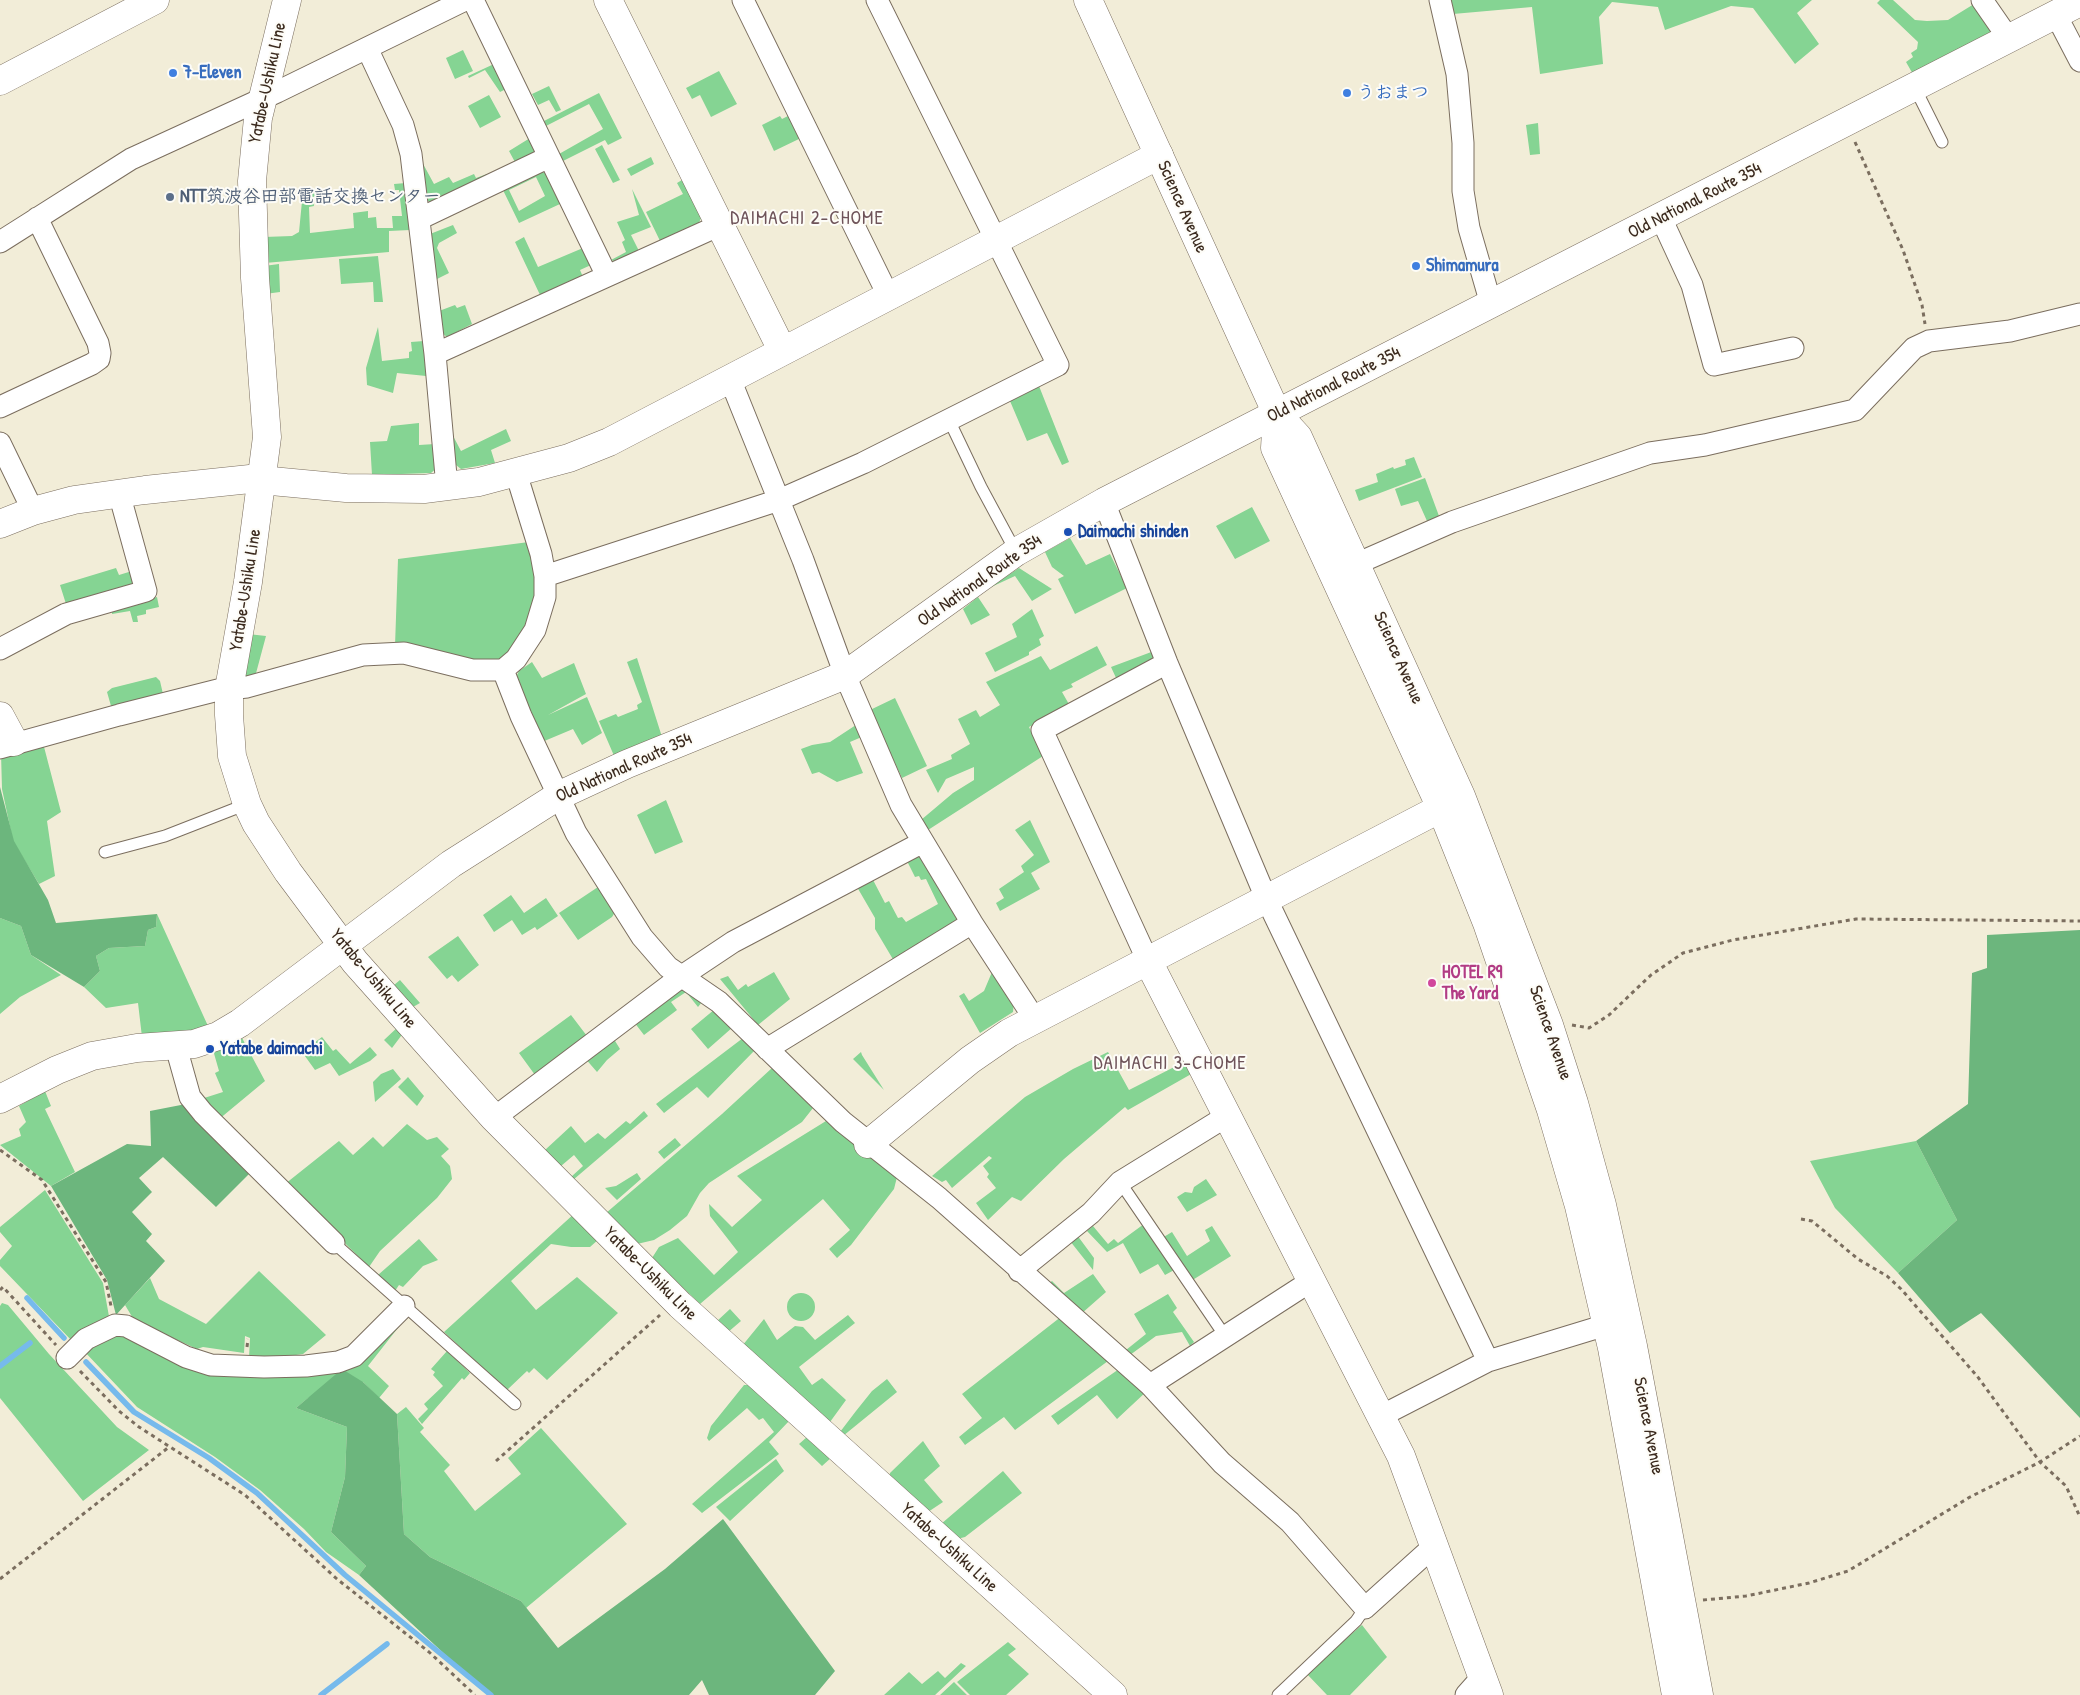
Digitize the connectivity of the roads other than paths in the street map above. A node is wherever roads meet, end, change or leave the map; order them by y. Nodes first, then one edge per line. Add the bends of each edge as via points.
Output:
1 (155, 0) edge
2 (287, 0) edge
3 (465, 0) edge
4 (473, 0) edge
5 (608, 0) edge
6 (743, 0) edge
7 (877, 0) edge
8 (1088, 0) edge
9 (1440, 0) edge
10 (1982, 0) edge
11 (2080, 2) edge
12 (2056, 15) junction
13 (2009, 39) junction
14 (367, 48) junction
15 (2080, 61) edge
16 (0, 81) edge
17 (1915, 88) junction
18 (262, 99) junction
19 (1942, 142) dead end
20 (1159, 155) junction
21 (549, 157) junction
22 (37, 218) junction
23 (1661, 218) junction
24 (419, 219) junction
25 (720, 225) junction
26 (996, 239) junction
27 (0, 242) edge
28 (606, 276) junction
29 (888, 295) junction
30 (1491, 304) junction
31 (2080, 314) edge
32 (1793, 348) dead end
33 (782, 350) junction
34 (434, 354) junction
35 (730, 379) junction
36 (0, 407) edge
37 (1276, 414) junction
38 (949, 420) junction
39 (0, 443) edge
40 (516, 473) junction
41 (262, 479) junction
42 (447, 487) junction
43 (119, 493) junction
44 (779, 500) junction
45 (1104, 502) junction
46 (33, 511) junction
47 (0, 524) edge
48 (1016, 552) junction
49 (1356, 564) junction
50 (545, 576) junction
51 (0, 649) edge
52 (1167, 663) junction
53 (503, 670) junction
54 (845, 675) junction
55 (229, 689) junction
56 (0, 716) edge
57 (7, 745) edge
58 (558, 796) junction
59 (247, 804) junction
60 (1441, 808) junction
61 (923, 842) junction
62 (105, 852) dead end
63 (1266, 898) junction
64 (972, 923) junction
65 (343, 947) junction
66 (1147, 959) junction
67 (682, 976) junction
68 (1034, 1018) junction
69 (1538, 1019) junction
70 (176, 1047) junction
71 (767, 1049) junction
72 (0, 1099) edge
73 (1227, 1116) junction
74 (494, 1118) junction
75 (868, 1144) junction
76 (1120, 1182) junction
77 (334, 1243) joint
78 (1018, 1271) junction
79 (1311, 1281) junction
80 (404, 1306) junction
81 (1606, 1325) junction
82 (1225, 1336) junction
83 (68, 1358) dead end
84 (1488, 1361) junction
85 (1150, 1385) junction
86 (515, 1404) dead end
87 (1381, 1416) junction
88 (1435, 1545) junction
89 (1365, 1608) junction
90 (1479, 1689) edge
91 (1113, 1695) edge
92 (1278, 1695) edge
93 (1676, 1695) edge
94 (1699, 1695) edge

1 - 16 main road
2 - 18 main road, Yatabe-Ushiku Line
3 - 14 street
4 - 21 street
5 - 25 main road
6 - 29 street
7 - 26 street
8 - 20 main road, Science Avenue
9 - 30 street via 1458,74 1463,191 1469,228
10 - 13 street
11 - 12 main road, Old National Route 354
12 - 13 main road, Old National Route 354
12 - 15 street
13 - 17 main road, Old National Route 354
14 - 18 street
14 - 24 street via 407,138
17 - 19 lane
17 - 23 main road, Old National Route 354
18 - 22 street via 131,159
18 - 41 main road, Yatabe-Ushiku Line via 253,159 252,208 267,436
20 - 26 main road
20 - 37 main road, Science Avenue
21 - 24 street
21 - 28 street
22 - 27 street
22 - 36 street via 98,343 100,354 92,364
23 - 30 main road, Old National Route 354
23 - 32 street via 1692,285 1714,365
24 - 34 street
25 - 28 street
25 - 33 main road
26 - 29 main road
26 - 38 street via 1058,365
28 - 34 street
29 - 33 main road
30 - 37 main road, Old National Route 354
31 - 49 street via 2010,331 1928,341 1914,348 1855,410 1704,445 1650,452 1452,522
33 - 35 main road
34 - 42 street
35 - 40 main road via 609,442 569,458
35 - 44 street
37 - 45 main road, Old National Route 354
37 - 49 main road, Science Avenue via 1298,437
37 - 60 main road, Science Avenue via 1275,448
38 - 44 street
38 - 48 lane
39 - 46 street
40 - 42 main road
40 - 50 street
41 - 42 main road via 378,490
41 - 43 main road
41 - 55 main road, Yatabe-Ushiku Line
43 - 46 main road
43 - 51 street via 146,591 66,614
44 - 50 street
44 - 54 street
45 - 48 main road, Old National Route 354
45 - 52 street
46 - 47 main road
48 - 54 main road, Old National Route 354
49 - 69 main road, Science Avenue via 1461,796
50 - 53 street via 545,597 535,630 516,659
52 - 63 street
52 - 66 street via 1042,730
53 - 55 street via 472,670 391,652 363,655
53 - 58 street
54 - 58 main road, Old National Route 354 via 627,764
54 - 61 street via 901,805
55 - 57 street
55 - 59 main road, Yatabe-Ushiku Line via 232,756
56 - 57 main road
58 - 65 main road, Old National Route 354 via 451,864
58 - 67 street via 576,834 642,937 668,967
59 - 62 lane via 165,836
59 - 65 main road, Yatabe-Ushiku Line via 273,850
60 - 63 main road
60 - 69 main road, Science Avenue via 1487,924
61 - 64 street
61 - 67 street via 732,942
63 - 66 main road
63 - 84 street
64 - 68 street
64 - 71 street
65 - 70 main road, Old National Route 354 via 240,1023 218,1036
65 - 74 main road, Yatabe-Ushiku Line
66 - 68 main road
66 - 73 main road
67 - 71 street via 719,1002
67 - 74 street
68 - 75 main road via 986,1047
69 - 81 main road, Science Avenue via 1551,1110 1579,1206
69 - 94 main road, Science Avenue via 1574,1103 1602,1205 1633,1346
70 - 72 main road, Old National Route 354 via 137,1048 92,1056
70 - 77 street via 190,1097
71 - 75 street
73 - 76 street
73 - 79 main road
74 - 91 main road, Yatabe-Ushiku Line via 676,1301 752,1372
75 - 78 street via 938,1198
76 - 78 street via 1091,1213
76 - 82 lane
77 - 80 lane
78 - 85 street
79 - 82 street
79 - 87 main road
80 - 83 street via 354,1356 338,1362 264,1367 211,1365 186,1357 126,1326 115,1325 86,1339
80 - 86 lane
81 - 84 street
81 - 93 main road, Science Avenue
82 - 85 street
84 - 87 street
85 - 89 street via 1222,1463 1290,1522
87 - 88 main road via 1401,1456
88 - 89 street
88 - 90 main road
89 - 92 lane via 1356,1621

